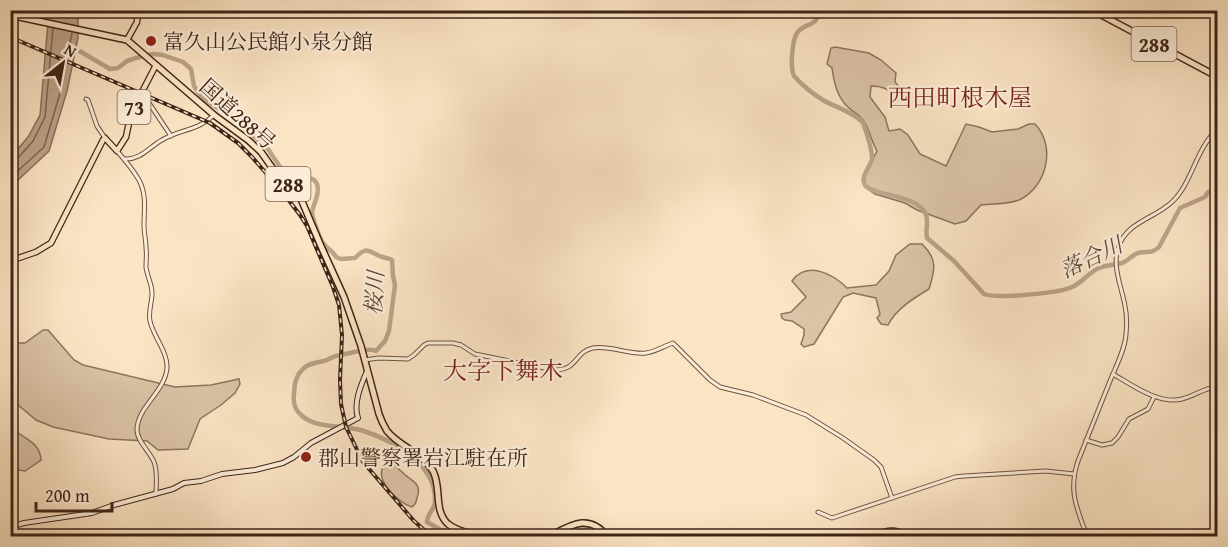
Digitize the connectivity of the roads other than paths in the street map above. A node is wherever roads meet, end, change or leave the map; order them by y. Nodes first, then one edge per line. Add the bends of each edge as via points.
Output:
1 (138, 10) edge
2 (1092, 10) edge
3 (10, 15) edge
4 (127, 40) junction
5 (156, 65) junction
6 (1218, 77) edge
7 (140, 97) junction
8 (86, 99) dead end
9 (214, 115) junction
10 (1218, 129) edge
11 (171, 136) junction
12 (105, 138) junction
13 (117, 152) junction
14 (124, 159) junction
15 (10, 261) edge
16 (364, 359) junction
17 (368, 371) junction
18 (1113, 374) junction
19 (1218, 387) edge
20 (1155, 397) junction
21 (1086, 440) junction
22 (1074, 474) junction
23 (156, 494) junction
24 (892, 498) junction
25 (818, 512) dead end
26 (10, 527) edge
27 (479, 537) edge
28 (550, 537) edge
29 (607, 537) edge
30 (877, 537) edge
31 (906, 537) edge
32 (1087, 537) edge

1 - 4 main road via 137,22
2 - 6 highway, 288
3 - 4 highway, 国道288号 / 288
4 - 5 highway, 国道288号 / 288
5 - 7 main road, 73
5 - 9 highway, 国道288号 / 288
7 - 11 street via 149,103
7 - 13 main road, 73
8 - 12 street
9 - 11 street via 200,126
9 - 16 highway, 国道288号 / 288 via 255,146 278,176 301,197 344,297
10 - 18 street via 1202,149 1176,198 1128,230 1118,247 1127,325 1126,340
11 - 14 street via 138,157
12 - 13 main road, 73
12 - 15 main road, 73 via 51,243
13 - 14 street
14 - 23 street via 140,181 144,198 146,265 152,292 149,317 166,363 161,386 137,428 155,463
16 - 17 highway, 国道288号 / 288
16 - 24 street via 408,359 428,343 453,343 475,354 560,370 572,366 592,348 642,353 673,343 720,387 806,416 843,438 881,467
17 - 23 main road via 357,401 358,418 311,443 287,462 219,475
17 - 27 highway, 国道288号 / 288 via 386,429 426,461 433,472 444,519
18 - 20 street
18 - 21 street
19 - 20 street via 1178,400
20 - 21 street via 1148,409 1129,419 1112,443 1098,445
21 - 22 street
22 - 24 street via 1046,471 964,476
22 - 32 street via 1074,494
23 - 26 main road via 92,513
24 - 25 street via 832,518
28 - 29 highway via 581,523 595,526
30 - 31 highway via 892,531

